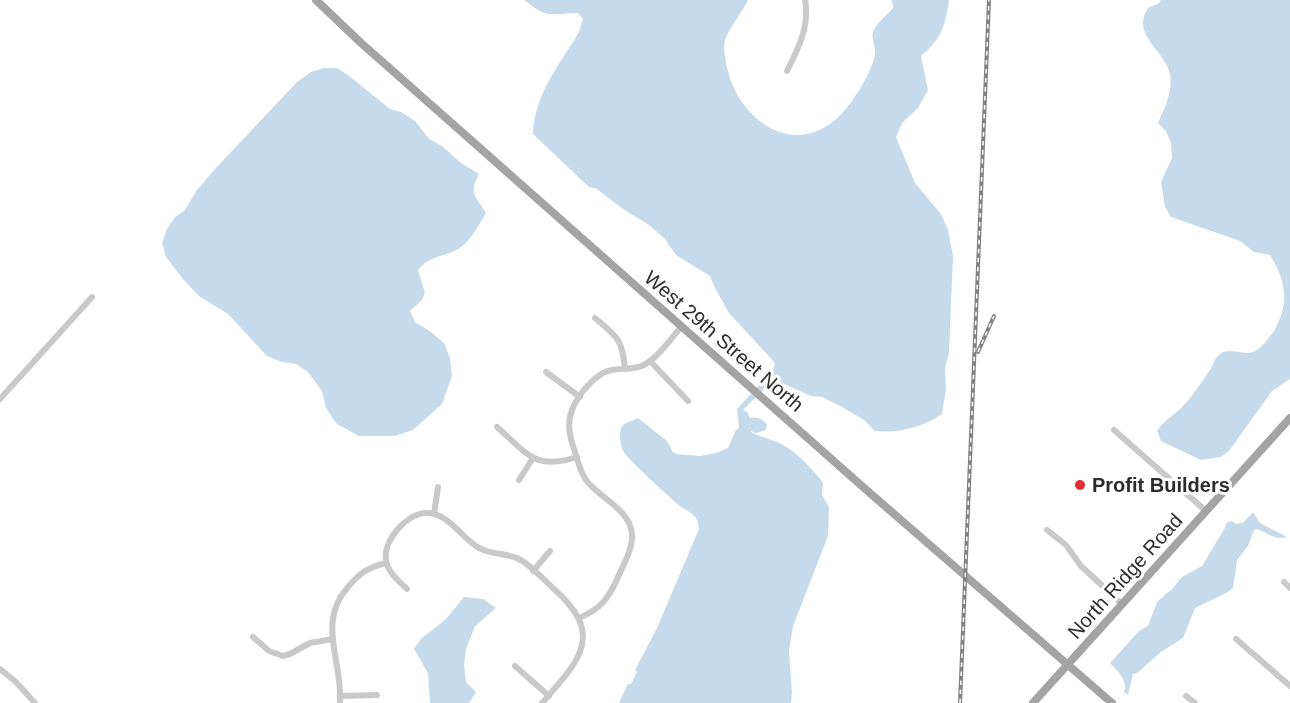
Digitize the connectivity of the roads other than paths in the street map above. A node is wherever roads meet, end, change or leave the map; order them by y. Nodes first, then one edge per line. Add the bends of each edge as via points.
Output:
1 (316, 0) edge
2 (805, 0) edge
3 (788, 71) dead end
4 (92, 297) dead end
5 (595, 318) dead end
6 (682, 326) junction
7 (650, 361) junction
8 (625, 369) junction
9 (546, 372) dead end
10 (580, 397) junction
11 (0, 399) edge
12 (688, 401) dead end
13 (1290, 418) edge
14 (497, 427) dead end
15 (1114, 430) dead end
16 (577, 457) junction
17 (533, 458) junction
18 (519, 480) dead end
19 (438, 487) dead end
20 (1206, 511) junction
21 (434, 514) junction
22 (1047, 530) dead end
23 (550, 551) dead end
24 (386, 563) junction
25 (533, 571) junction
26 (1284, 582) dead end
27 (1290, 588) edge
28 (407, 589) dead end
29 (1122, 603) junction
30 (579, 618) junction
31 (253, 637) dead end
32 (333, 639) junction
33 (1236, 639) dead end
34 (1068, 664) junction
35 (515, 666) dead end
36 (0, 669) edge
37 (1290, 686) edge
38 (377, 695) dead end
39 (549, 696) junction
40 (1186, 696) dead end
41 (340, 700) edge
42 (35, 703) edge
43 (542, 703) edge
44 (1033, 703) edge
45 (1113, 703) edge
46 (1195, 703) edge

1 - 6 main road, West 29th Street North
2 - 3 street via 805,27
4 - 11 street
5 - 8 street via 619,340
6 - 7 street
6 - 34 main road, West 29th Street North
7 - 8 street
7 - 12 street
8 - 10 street via 600,375
9 - 10 street
10 - 16 street via 569,424
13 - 20 main road, North Ridge Road
14 - 17 street
15 - 20 street
16 - 17 street via 553,463
16 - 30 street via 588,483 628,520 633,537 610,595 600,607
17 - 18 street
19 - 21 street
20 - 29 main road, North Ridge Road
21 - 24 street via 416,515 406,522 387,545
21 - 25 street via 478,548 519,559
22 - 29 street
23 - 25 street
24 - 28 street
24 - 32 street via 364,570 342,594 332,617
25 - 30 street via 568,602
26 - 27 street
29 - 34 main road, North Ridge Road
30 - 39 street via 583,633 580,655
31 - 32 street via 268,651 285,656 310,643
32 - 41 street
33 - 37 street
34 - 44 main road, North Ridge Road
34 - 45 main road, West 29th Street North
35 - 39 street
36 - 42 street
38 - 41 street
39 - 43 street
40 - 46 street

